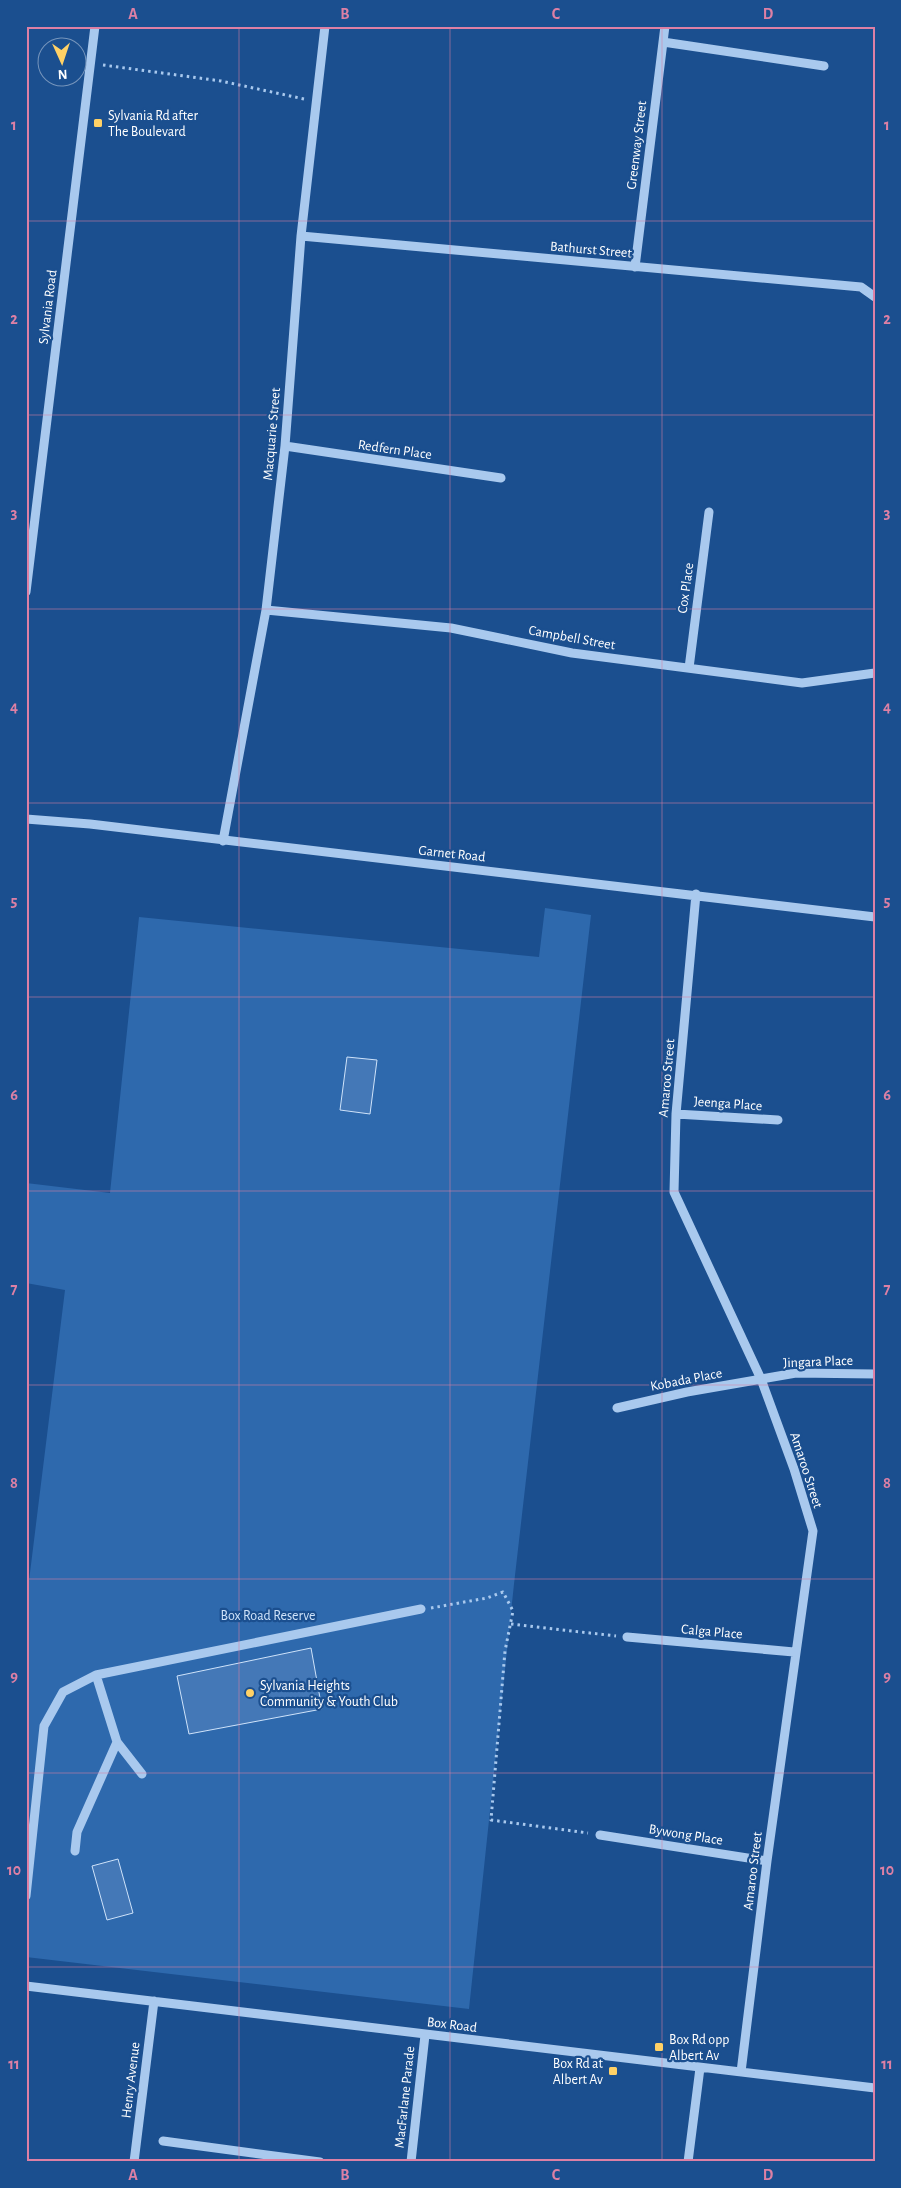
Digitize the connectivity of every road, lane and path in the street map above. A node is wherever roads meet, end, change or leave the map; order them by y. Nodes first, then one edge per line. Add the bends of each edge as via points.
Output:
1 (95, 26) edge
2 (325, 26) edge
3 (665, 26) edge
4 (663, 42) junction
5 (90, 64) junction
6 (824, 66) dead end
7 (317, 101) junction
8 (301, 236) junction
9 (635, 267) junction
10 (875, 297) edge
11 (285, 446) junction
12 (501, 478) dead end
13 (709, 512) dead end
14 (26, 592) edge
15 (266, 610) junction
16 (688, 668) junction
17 (875, 673) edge
18 (26, 819) edge
19 (223, 841) junction
20 (696, 894) junction
21 (875, 917) edge
22 (676, 1114) junction
23 (778, 1120) dead end
24 (875, 1374) edge
25 (762, 1379) junction
26 (617, 1408) dead end
27 (421, 1609) joint
28 (511, 1624) junction
29 (627, 1637) joint
30 (794, 1652) junction
31 (96, 1676) junction
32 (117, 1742) junction
33 (142, 1774) dead end
34 (600, 1835) joint
35 (75, 1851) dead end
36 (766, 1861) junction
37 (26, 1896) edge
38 (26, 1986) edge
39 (154, 2001) junction
40 (425, 2034) junction
41 (700, 2068) junction
42 (741, 2072) junction
43 (875, 2088) edge
44 (163, 2141) dead end
45 (134, 2162) edge
46 (320, 2162) edge
47 (411, 2162) edge
48 (688, 2162) edge

1 - 5 street, Sylvania Road
2 - 7 street, Macquarie Street
3 - 4 street, Greenway Street
4 - 6 street
4 - 9 street, Greenway Street
5 - 7 path via 221,81
5 - 14 street, Sylvania Road
7 - 8 street, Macquarie Street
8 - 9 street, Bathurst Street
8 - 11 street, Macquarie Street
9 - 10 street, Bathurst Street via 861,288
11 - 12 street, Redfern Place
11 - 15 street, Macquarie Street
13 - 16 street, Cox Place
15 - 16 street, Campbell Street via 451,628 572,653
15 - 19 street, Macquarie Street
16 - 17 street, Campbell Street via 802,683
18 - 19 street, Garnet Road
19 - 20 street, Garnet Road
20 - 21 street, Garnet Road
20 - 22 street, Amaroo Street
22 - 23 street, Jeenga Place
22 - 25 street, Amaroo Street via 674,1192
24 - 25 street, Jingara Place via 796,1373
25 - 26 street, Kobada Place
25 - 30 street, Amaroo Street via 812,1531
27 - 28 path via 503,1592 513,1611
27 - 31 street
28 - 29 path
28 - 34 path via 504,1652 491,1820
29 - 30 street, Calga Place
30 - 36 street, Amaroo Street
31 - 32 street
31 - 37 street via 63,1692 44,1726
32 - 33 street
32 - 35 street via 77,1832
34 - 36 street, Bywong Place
36 - 42 street, Amaroo Street
38 - 39 street, Box Road
39 - 40 street, Box Road
39 - 45 street, Henry Avenue
40 - 41 street, Box Road
40 - 47 street, MacFarlane Parade
41 - 42 street, Box Road
41 - 48 street
42 - 43 street, Box Road
44 - 46 street

